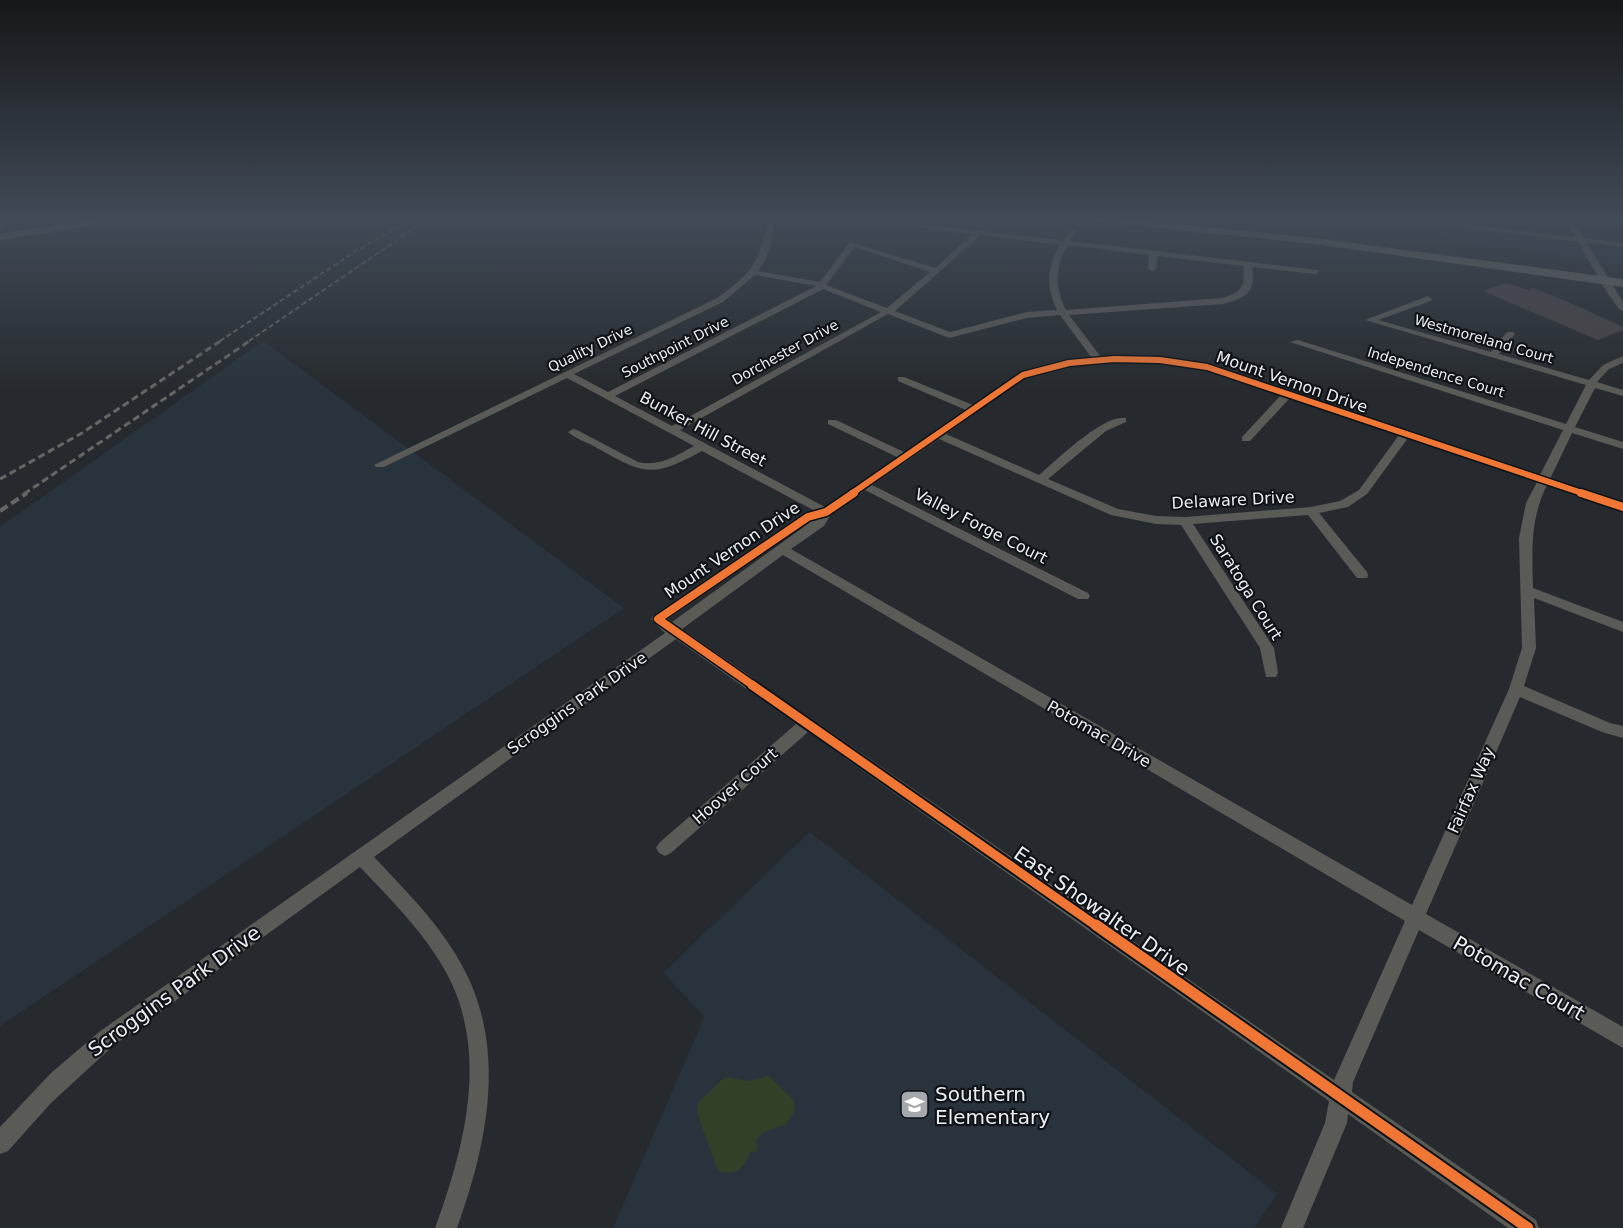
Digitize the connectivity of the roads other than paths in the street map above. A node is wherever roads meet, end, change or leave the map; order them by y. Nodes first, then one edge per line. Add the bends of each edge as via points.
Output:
1 (750, 276) edge
2 (772, 276) edge
3 (829, 276) edge
4 (930, 276) edge
5 (1054, 276) edge
6 (1249, 276) edge
7 (1601, 276) edge
8 (1602, 276) edge
9 (1623, 283) edge
10 (822, 286) junction
11 (1428, 299) dead end
12 (1623, 308) edge
13 (888, 311) junction
14 (1062, 312) junction
15 (1510, 334) dead end
16 (1294, 342) dead end
17 (1494, 355) junction
18 (1097, 358) junction
19 (1623, 359) edge
20 (566, 374) junction
21 (901, 379) dead end
22 (1592, 384) junction
23 (1623, 393) edge
24 (1288, 394) junction
25 (608, 396) junction
26 (973, 409) junction
27 (1122, 420) dead end
28 (832, 422) dead end
29 (1569, 428) junction
30 (671, 431) junction
31 (573, 432) dead end
32 (938, 434) junction
33 (1406, 434) junction
34 (1246, 439) dead end
35 (1623, 446) edge
36 (701, 447) junction
37 (905, 457) junction
38 (380, 465) dead end
39 (1041, 479) junction
40 (1541, 480) junction
41 (865, 486) junction
42 (1623, 507) edge
43 (1311, 511) junction
44 (826, 512) junction
45 (1185, 521) junction
46 (783, 550) junction
47 (1362, 576) dead end
48 (1527, 590) junction
49 (1083, 596) dead end
50 (658, 619) joint
51 (1623, 627) edge
52 (672, 632) junction
53 (1272, 673) dead end
54 (1516, 688) junction
55 (805, 725) junction
56 (1623, 732) edge
57 (665, 848) dead end
58 (362, 856) junction
59 (1414, 918) junction
60 (1623, 1038) edge
61 (1340, 1098) junction
62 (0, 1143) edge
63 (446, 1228) edge
64 (1292, 1228) edge
65 (1528, 1228) edge

1 - 20 street, Quality Drive via 704,309
2 - 10 street
3 - 10 street, Southpoint Drive
4 - 13 street, Dorchester Drive
5 - 14 street via 1051,287
6 - 14 street via 1248,288 1240,296 1223,301
7 - 12 street
8 - 9 highway
10 - 13 street
10 - 25 street, Southpoint Drive
11 - 17 street, Westmoreland Court via 1369,320
13 - 14 street via 949,335 1010,317
13 - 30 street, Dorchester Drive
14 - 18 street
15 - 17 street
16 - 29 street, Independence Court
17 - 22 street, Westmoreland Court
18 - 24 street, Mount Vernon Drive via 1173,360
18 - 26 street, Mount Vernon Drive via 1056,364 1023,375
19 - 22 street, Fairfax Way via 1606,367
20 - 25 street, Bunker Hill Street
20 - 38 street, Quality Drive
21 - 26 street
22 - 23 street, Westmoreland Court
22 - 29 street, Fairfax Way
24 - 33 street, Mount Vernon Drive
24 - 34 street
25 - 30 street, Bunker Hill Street
26 - 32 street, Mount Vernon Drive
27 - 39 street via 1102,429
28 - 37 street
29 - 35 street, Independence Court
29 - 40 street, Fairfax Way
30 - 36 street, Bunker Hill Street
31 - 36 street via 646,468 674,463
32 - 37 street, Mount Vernon Drive
32 - 39 street, Delaware Drive
33 - 40 street, Mount Vernon Drive
33 - 43 street, Delaware Drive via 1363,492 1344,504
36 - 44 street, Bunker Hill Street
37 - 41 street, Mount Vernon Drive
39 - 45 street, Delaware Drive via 1115,512
40 - 42 street, Mount Vernon Drive
40 - 48 street, Fairfax Way via 1525,538
41 - 44 street, Mount Vernon Drive
41 - 49 street, Valley Forge Court
43 - 45 street, Delaware Drive
43 - 47 street
44 - 46 street, Mount Vernon Drive via 820,523
44 - 50 street, Mount Vernon Drive via 808,517
45 - 53 street, Saratoga Court via 1268,648
46 - 52 street, Mount Vernon Drive
46 - 59 street, Potomac Drive
48 - 51 street
48 - 54 street, Fairfax Way via 1529,648
50 - 52 street, East Showalter Drive
52 - 55 street, East Showalter Drive
52 - 58 street, Scroggins Park Drive
54 - 56 street
54 - 59 street, Fairfax Way
55 - 57 street, Hoover Court
55 - 61 street, East Showalter Drive
58 - 62 street, Scroggins Park Drive via 77,1061 34,1102
58 - 63 street via 431,935 458,977 476,1031 480,1096 465,1171
59 - 60 street, Potomac Court
59 - 61 street, Fairfax Way via 1343,1082
61 - 64 street, Fairfax Way via 1336,1123
61 - 65 street, East Showalter Drive

